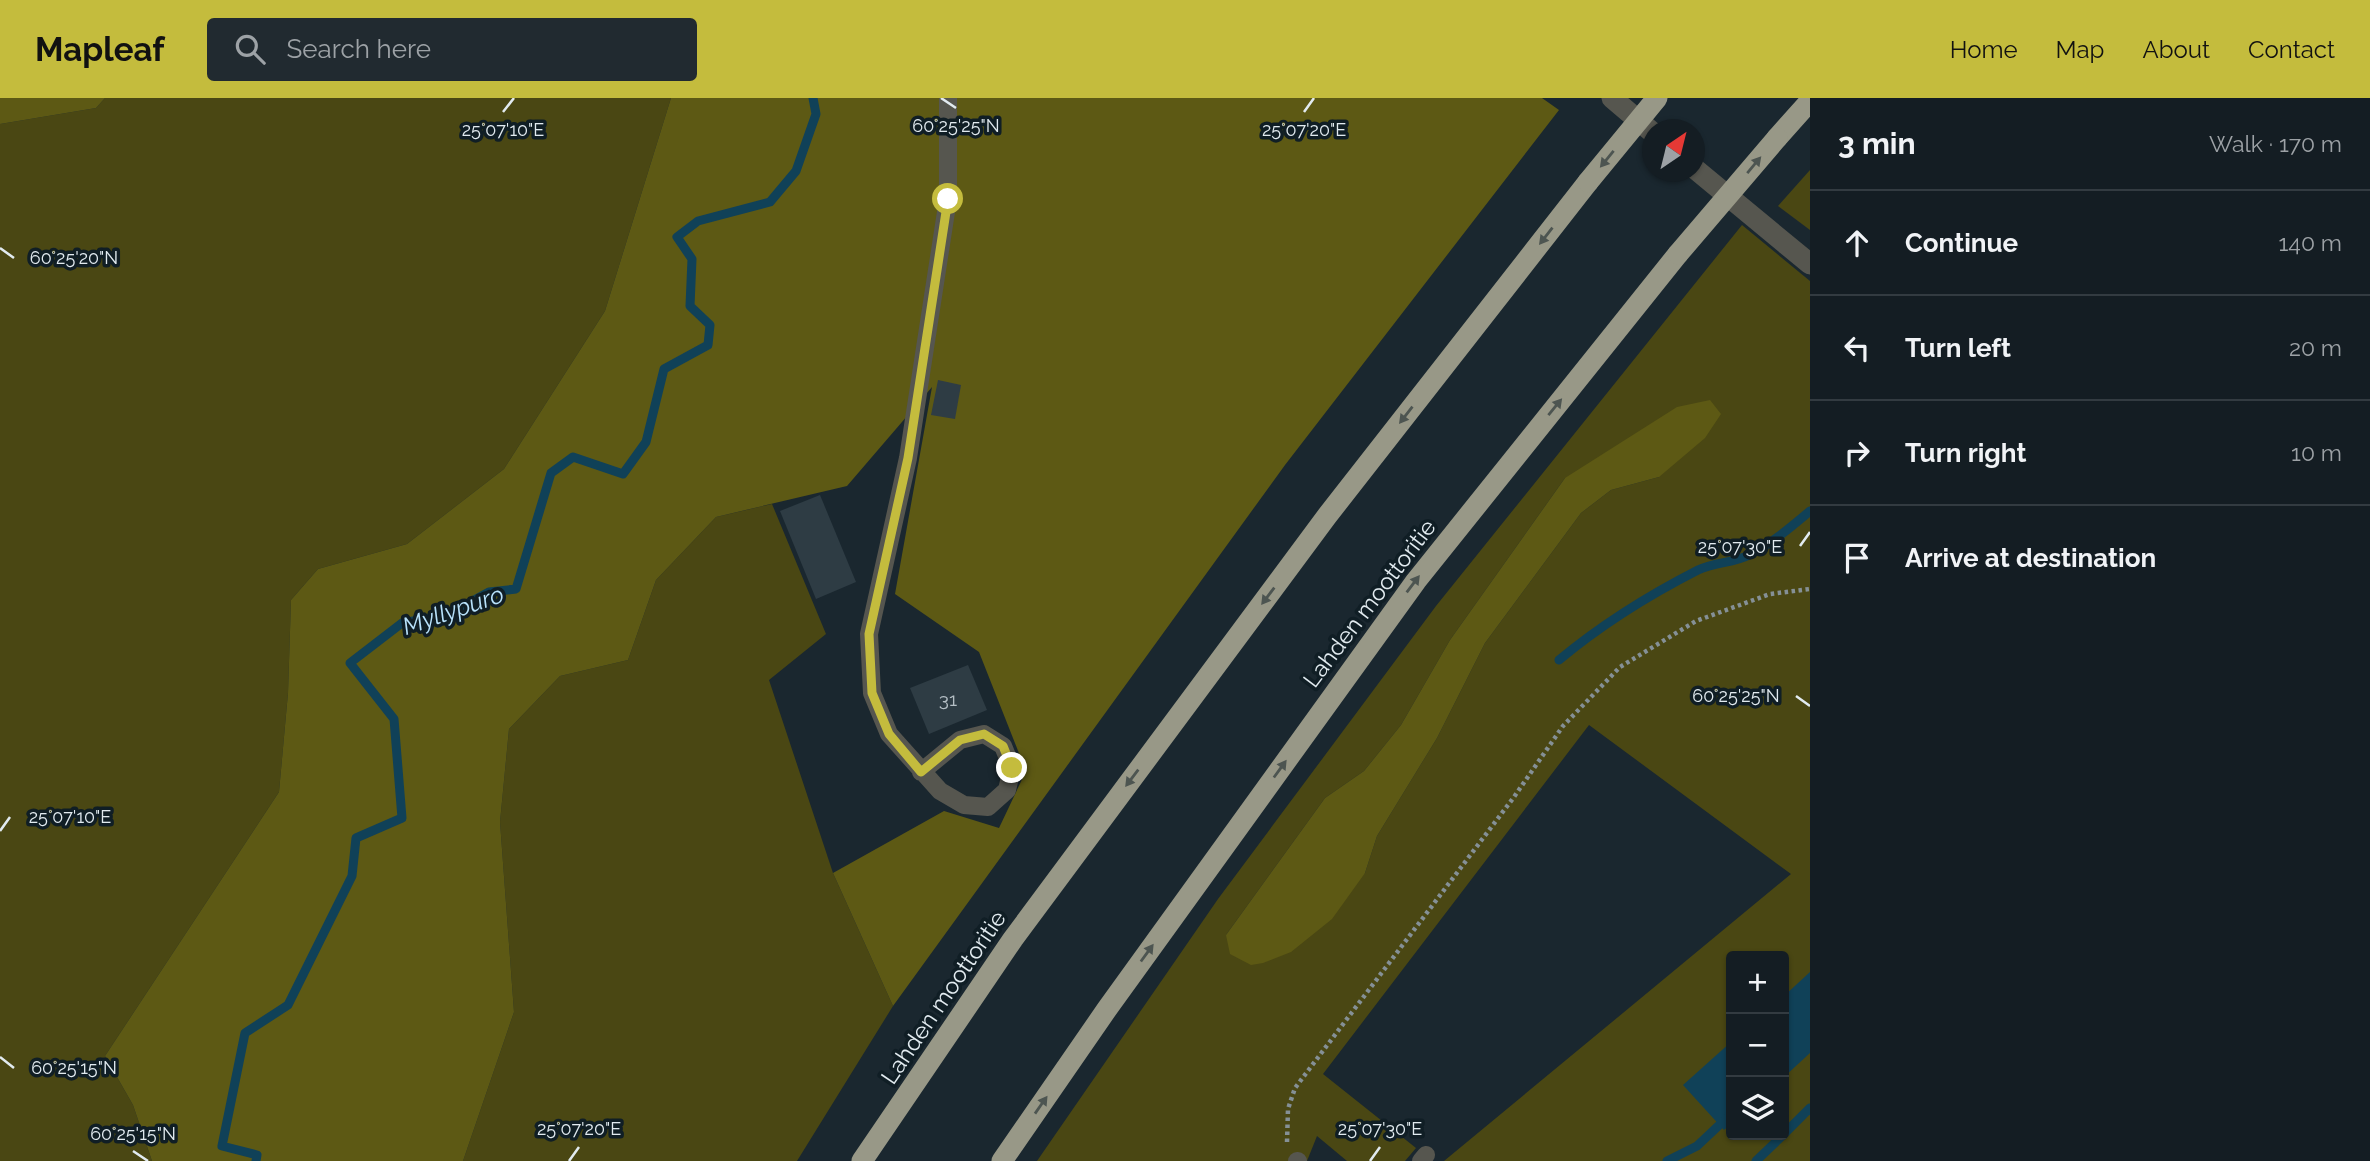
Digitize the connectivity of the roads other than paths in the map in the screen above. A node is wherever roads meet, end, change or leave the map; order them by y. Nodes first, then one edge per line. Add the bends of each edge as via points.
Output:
1 (948, 98) edge
2 (1612, 98) edge
3 (1657, 98) edge
4 (1810, 101) edge
5 (1642, 123) edge
6 (1705, 175) edge
7 (1810, 264) edge
8 (921, 772) junction
9 (862, 1161) edge
10 (1002, 1161) edge

1 - 8 lane via 948,199 908,458 869,634 872,693 889,734
2 - 5 street
3 -> 9 highway, Lahden moottoritie, bridge via 1302,549 1013,939
10 -> 4 highway, Lahden moottoritie, bridge via 1416,581 1678,254
6 - 7 street
8 - 8 lane via 940,791 964,805 988,807 1007,790 1012,768 1003,746 984,734 960,740

